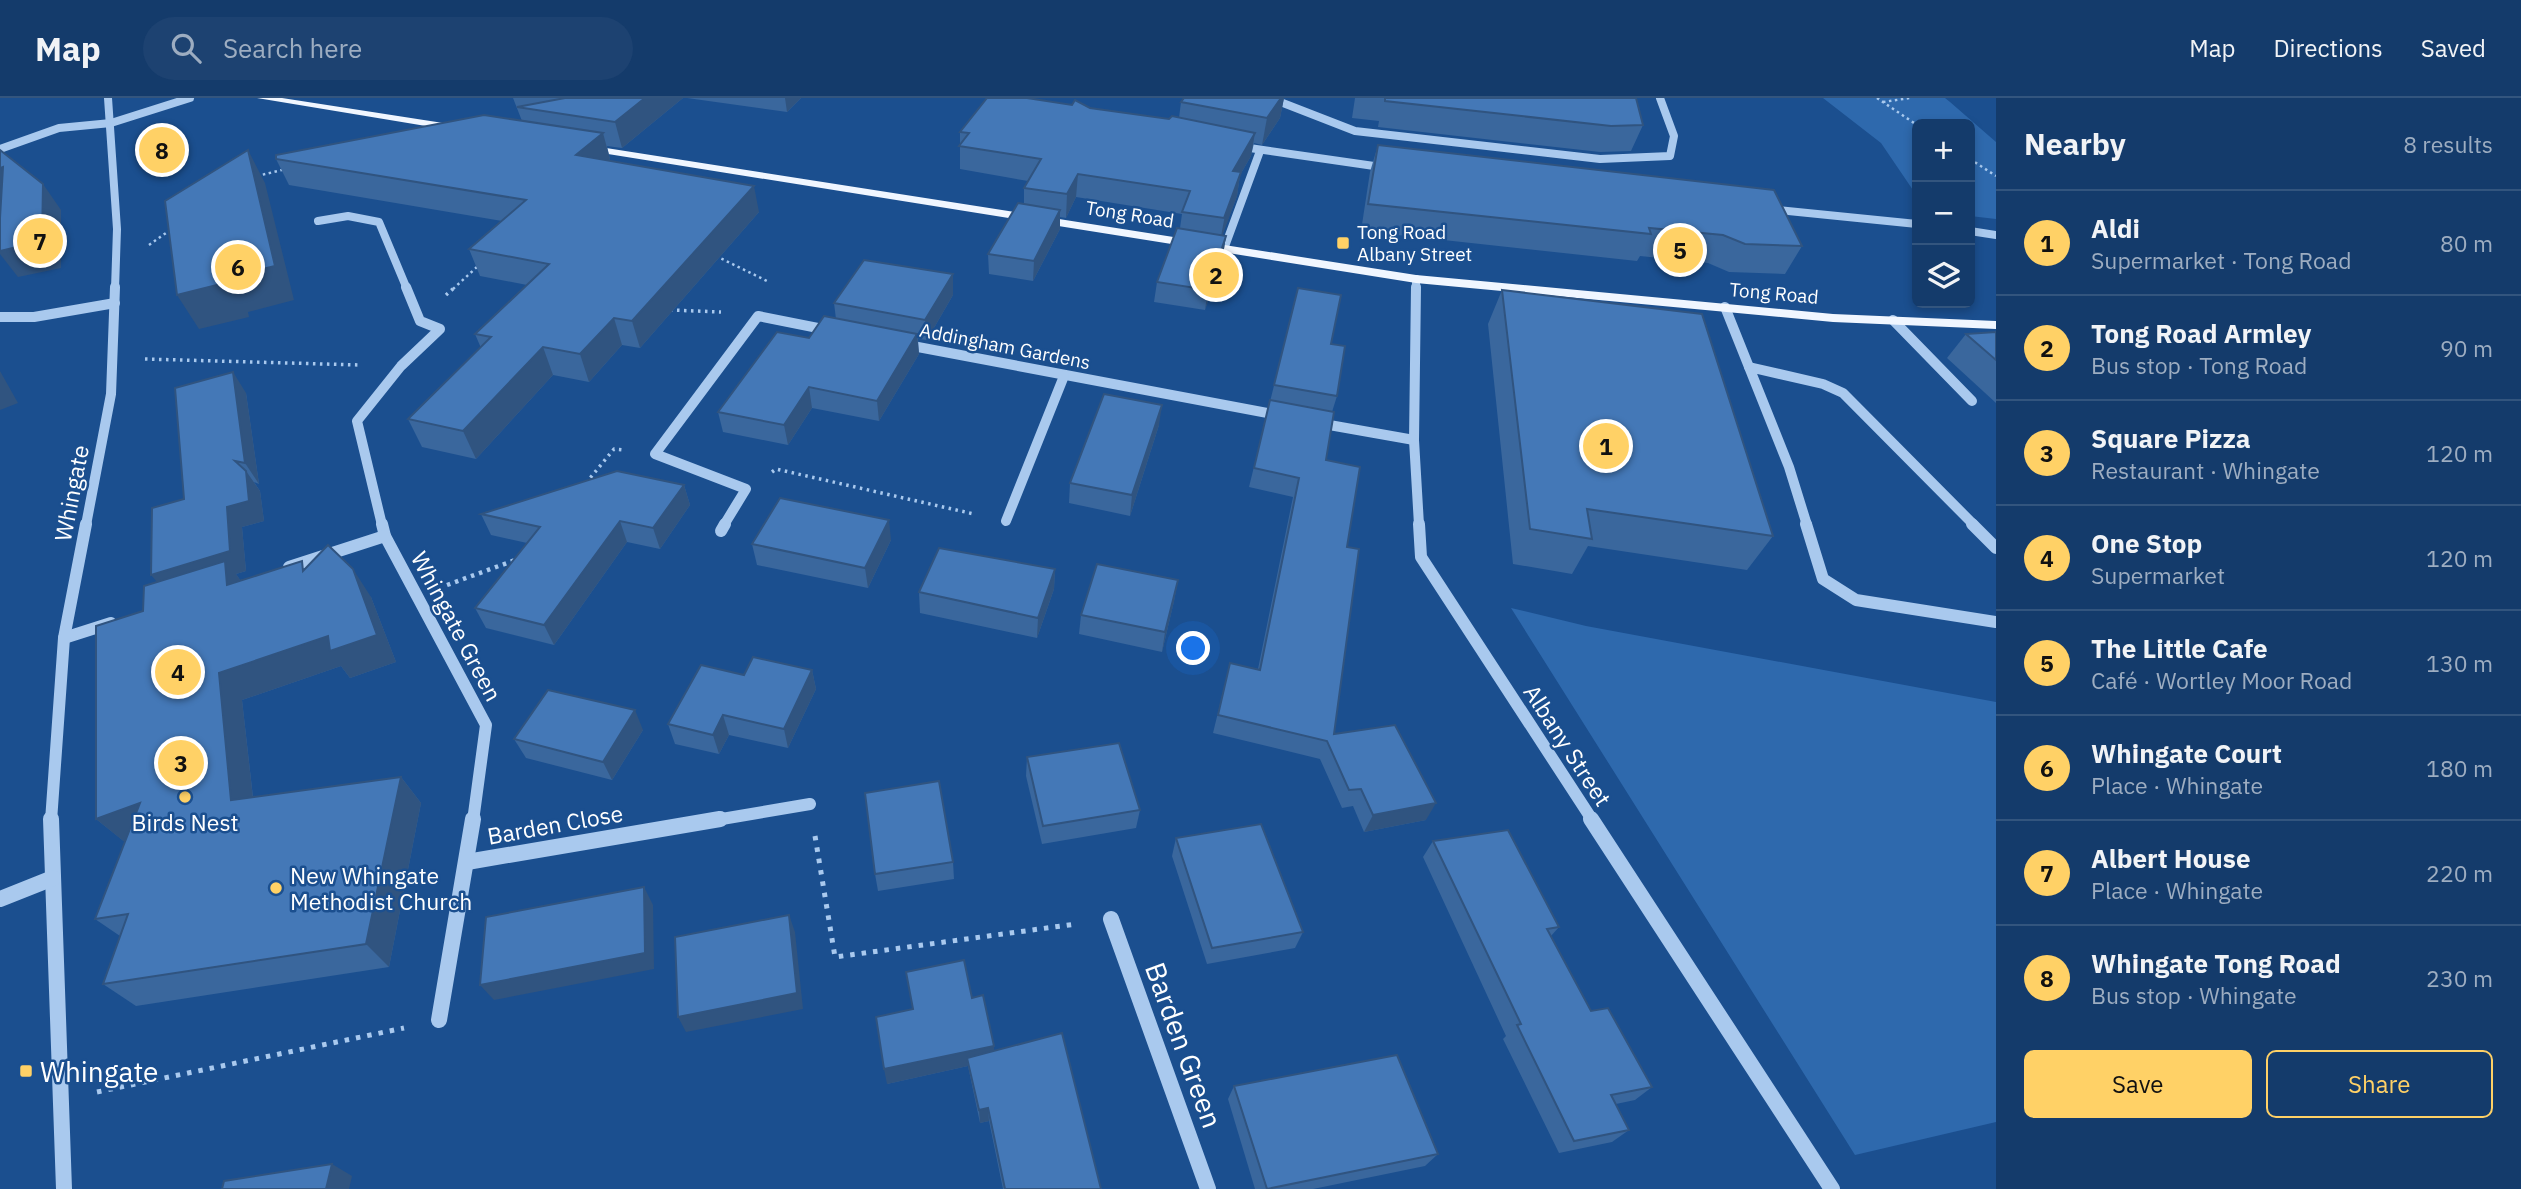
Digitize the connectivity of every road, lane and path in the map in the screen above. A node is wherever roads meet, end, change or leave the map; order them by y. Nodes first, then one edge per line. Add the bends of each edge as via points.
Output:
1 (108, 98) edge
2 (190, 98) edge
3 (262, 98) edge
4 (1270, 98) edge
5 (1660, 98) edge
6 (1877, 98) edge
7 (1910, 98) edge
8 (1882, 102) junction
9 (1912, 122) edge
10 (111, 123) junction
11 (471, 130) edge
12 (1232, 145) edge
13 (576, 146) edge
14 (0, 149) edge
15 (1260, 151) junction
16 (1975, 162) edge
17 (295, 167) edge
18 (1396, 169) edge
19 (255, 176) edge
20 (1996, 176) edge
21 (1753, 207) edge
22 (318, 220) dead end
23 (1912, 223) edge
24 (178, 224) edge
25 (1975, 232) edge
26 (1996, 235) edge
27 (1224, 249) junction
28 (710, 253) edge
29 (479, 265) edge
30 (116, 268) junction
31 (1416, 279) junction
32 (115, 303) junction
33 (1725, 307) junction
34 (662, 311) edge
35 (758, 316) junction
36 (0, 317) edge
37 (1893, 320) junction
38 (1996, 325) edge
39 (440, 329) junction
40 (851, 334) edge
41 (891, 342) edge
42 (113, 359) junction
43 (401, 366) junction
44 (1749, 367) junction
45 (1064, 376) junction
46 (1972, 401) dead end
47 (1293, 418) edge
48 (1307, 421) edge
49 (1414, 440) junction
50 (655, 454) junction
51 (746, 489) junction
52 (580, 491) edge
53 (1006, 521) joint
54 (721, 531) dead end
55 (385, 536) junction
56 (1996, 548) edge
57 (527, 555) edge
58 (282, 569) edge
59 (417, 596) junction
60 (128, 618) edge
61 (1996, 622) edge
62 (64, 638) junction
63 (810, 804) joint
64 (467, 862) junction
65 (53, 878) junction
66 (0, 900) edge
67 (1111, 919) joint
68 (439, 1020) joint
69 (61, 1099) junction
70 (64, 1189) edge
71 (1208, 1189) edge
72 (1832, 1189) edge

1 - 10 street, Whingate
2 - 10 street
3 - 11 main road
4 - 5 street via 1354,131 1600,159 1670,156 1674,136
6 - 8 path
7 - 8 path
8 - 9 path
10 - 14 street via 59,128
10 - 30 street, Whingate
12 - 15 street
13 - 27 main road, Tong Road
15 - 18 street
15 - 27 street
16 - 20 path
17 - 19 path
21 - 23 street
22 - 39 street via 348,216 379,222 420,321
24 - 30 path
25 - 26 street
27 - 31 main road, Tong Road
28 - 35 path via 779,287
29 - 39 path via 440,300
30 - 32 street, Whingate
31 - 33 main road, Tong Road
31 - 49 street, Albany Street
32 - 36 street via 34,317
32 - 42 street, Whingate
33 - 37 main road, Tong Road
33 - 44 street
34 - 35 path
35 - 40 street
35 - 50 street
37 - 38 main road, Tong Road
37 - 46 street
39 - 43 street, Whingate Green
41 - 45 street, Addingham Gardens
42 - 43 path
42 - 62 street, Whingate via 111,394
43 - 55 street, Whingate Green via 357,421
44 - 56 street via 1843,393
44 - 61 street via 1824,579 1856,600
45 - 47 street, Addingham Gardens
45 - 53 street
48 - 49 street
49 - 72 street, Albany Street via 1421,557
50 - 51 street
50 - 52 path via 614,449
51 - 53 path via 776,469
51 - 54 street
55 - 58 street, Whingate Green
55 - 59 street, Whingate Green
57 - 59 path
59 - 64 street, Whingate Green via 486,724
60 - 62 street
62 - 65 street, Whingate via 51,815
63 - 64 street, Barden Close
63 - 67 path via 835,957
64 - 68 street, Barden Close
65 - 66 street
65 - 69 street, Whingate
67 - 71 street, Barden Green
68 - 69 path
69 - 70 street, Whingate

